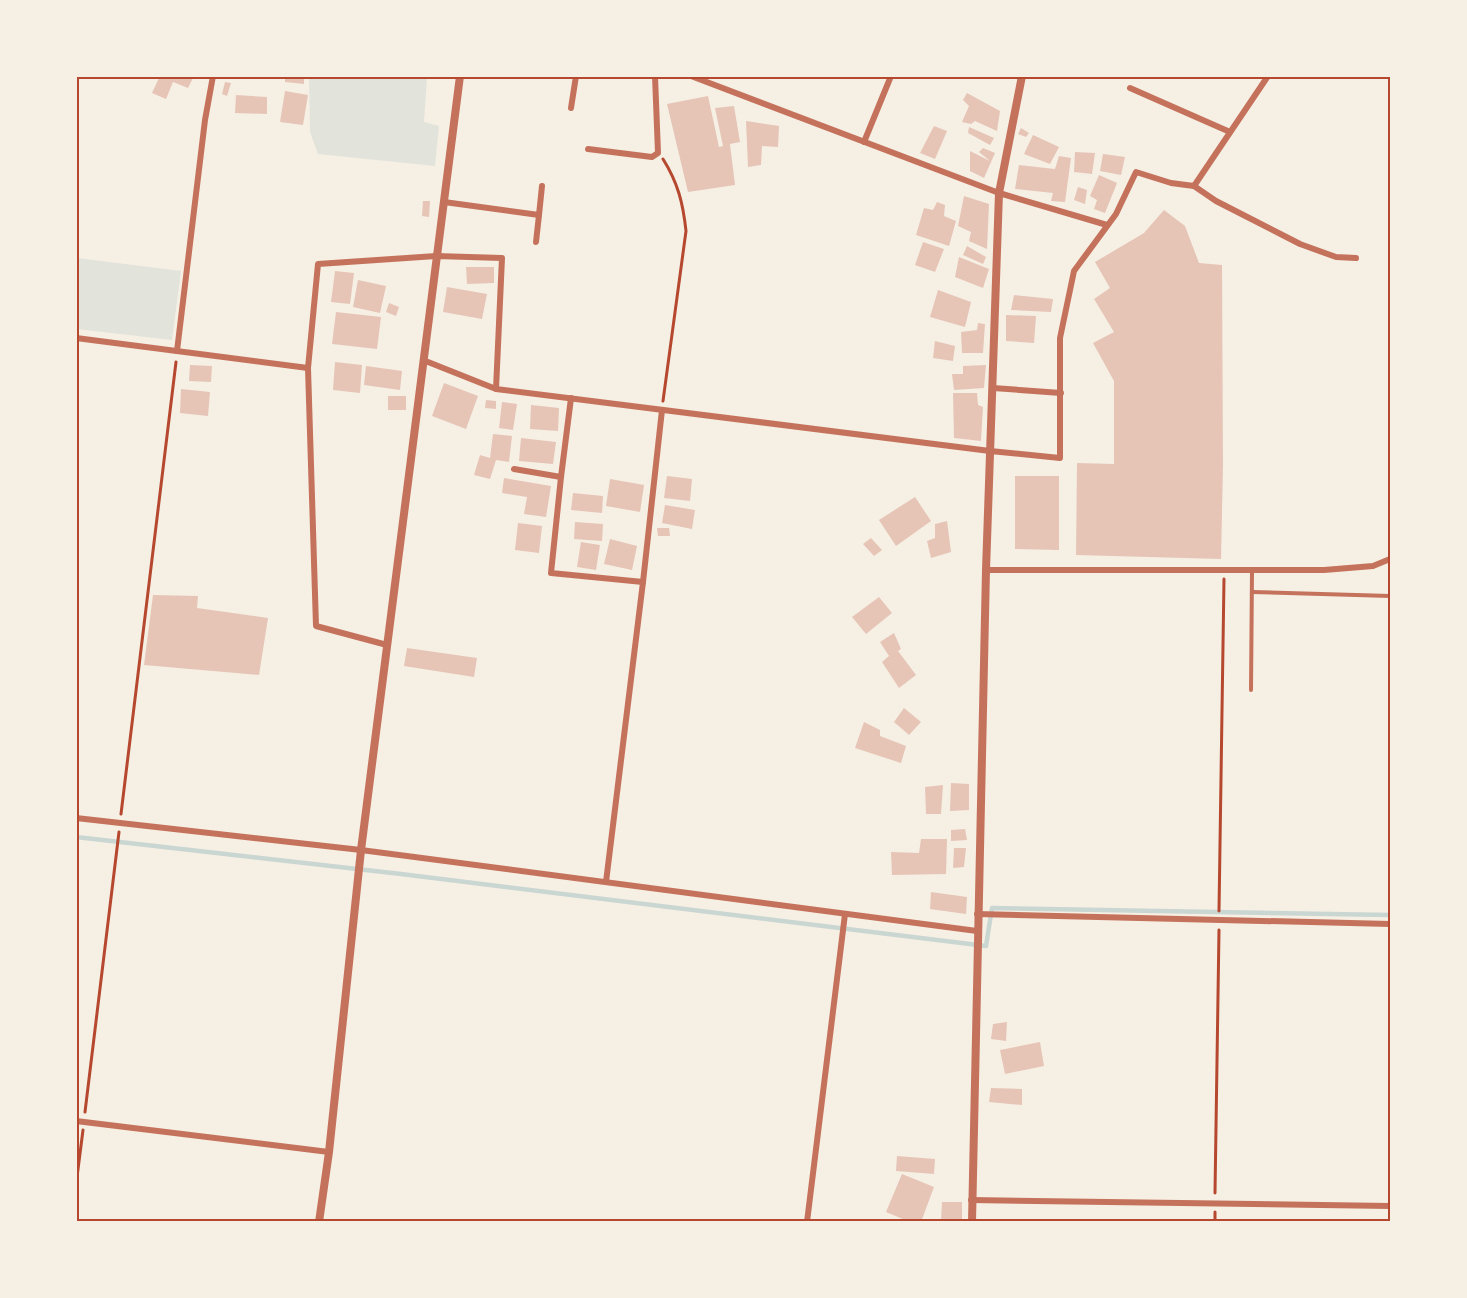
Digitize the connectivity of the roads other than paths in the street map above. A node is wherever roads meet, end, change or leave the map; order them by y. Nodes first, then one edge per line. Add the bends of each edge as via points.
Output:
1 (213, 76) edge
2 (460, 76) edge
3 (576, 76) edge
4 (655, 76) edge
5 (691, 76) edge
6 (891, 76) edge
7 (1022, 76) edge
8 (1268, 76) edge
9 (1130, 88) dead end
10 (572, 108) dead end
11 (1230, 132) junction
12 (864, 142) junction
13 (588, 150) dead end
14 (542, 186) dead end
15 (1194, 186) junction
16 (999, 193) junction
17 (444, 202) junction
18 (539, 215) junction
19 (1107, 225) junction
20 (536, 242) dead end
21 (436, 256) junction
22 (1356, 258) dead end
23 (76, 338) edge
24 (177, 351) junction
25 (423, 360) junction
26 (308, 368) junction
27 (993, 388) junction
28 (496, 389) junction
29 (1060, 393) junction
30 (571, 398) junction
31 (662, 410) junction
32 (990, 451) junction
33 (513, 470) dead end
34 (561, 477) junction
35 (1390, 559) edge
36 (986, 570) junction
37 (1252, 571) junction
38 (643, 582) junction
39 (1252, 592) junction
40 (1390, 596) edge
41 (387, 645) junction
42 (1251, 690) dead end
43 (76, 818) edge
44 (361, 850) junction
45 (606, 882) junction
46 (845, 914) junction
47 (978, 914) junction
48 (1390, 924) edge
49 (977, 931) junction
50 (80, 1122) edge
51 (329, 1152) junction
52 (972, 1200) junction
53 (1390, 1206) edge
54 (319, 1221) edge
55 (807, 1221) edge
56 (972, 1221) edge

1 - 24 street via 204,120
2 - 17 street
3 - 10 street
4 - 13 street via 658,153 652,157
5 - 12 street
6 - 12 street
7 - 16 street
8 - 11 street
9 - 11 street
11 - 15 street
12 - 16 street
14 - 18 street
15 - 19 street via 1136,172
15 - 22 street via 1300,244 1336,257
16 - 19 street
16 - 27 street
17 - 18 street
17 - 21 street
18 - 20 street
19 - 29 street via 1074,271 1060,338
21 - 25 street
21 - 26 street via 318,264
21 - 28 street via 502,258
23 - 24 street
24 - 26 street
25 - 28 street
25 - 41 street
26 - 41 street via 316,626
27 - 29 street
27 - 32 street
28 - 30 street
29 - 32 street via 1060,458
30 - 31 street
30 - 34 street
31 - 32 street
31 - 38 street
32 - 36 street
33 - 34 street
34 - 38 street via 551,573
35 - 37 street via 1373,566
36 - 37 street
36 - 47 street
37 - 39 lane
38 - 45 street
39 - 40 lane
39 - 42 lane
41 - 44 street
43 - 44 street
44 - 45 street
44 - 51 street
45 - 46 street
46 - 49 street
46 - 55 street
47 - 48 street
47 - 49 street
49 - 52 street
50 - 51 street
51 - 54 street
52 - 53 street
52 - 56 street

